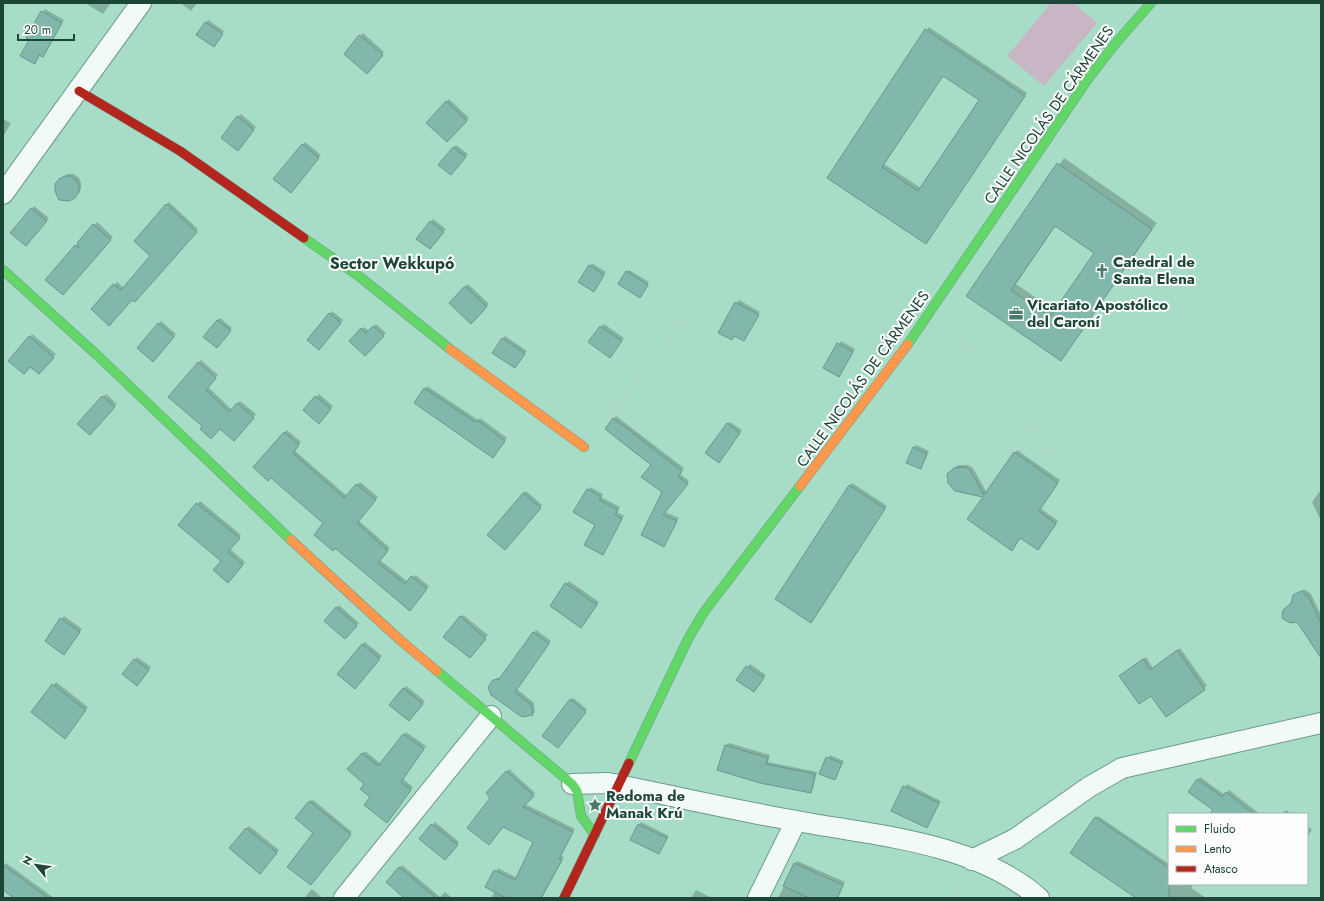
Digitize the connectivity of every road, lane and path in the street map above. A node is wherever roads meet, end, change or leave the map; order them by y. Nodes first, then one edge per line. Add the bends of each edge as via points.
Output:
1 (141, 3) edge
2 (1151, 3) edge
3 (79, 90) junction
4 (3, 194) edge
5 (3, 270) edge
6 (929, 314) junction
7 (690, 315) dead end
8 (584, 447) joint
9 (1054, 458) dead end
10 (491, 716) junction
11 (1321, 723) edge
12 (572, 784) junction
13 (619, 785) junction
14 (796, 821) junction
15 (595, 835) junction
16 (972, 860) junction
17 (344, 898) edge
18 (564, 898) edge
19 (758, 898) edge
20 (1039, 898) edge

1 - 3 street
2 - 6 street, CALLE NICOLÁS DE CÁRMENES via 1088,79
3 - 4 street
3 - 8 street via 180,151 348,268 424,330
5 - 10 street via 97,355 206,462 339,585
6 - 9 path via 955,335 994,375 1032,421
6 - 13 street, CALLE NICOLÁS DE CÁRMENES via 704,612 688,639
7 - 8 path
10 - 12 street
10 - 17 street
11 - 16 street via 1122,768 1089,786 1014,839
12 - 13 street
12 - 15 street via 577,791 580,816
13 - 14 street
13 - 15 street, CALLE NICOLÁS DE CÁRMENES
14 - 16 street via 885,836 933,847
14 - 19 street
15 - 18 street, CALLE NICOLÁS DE CÁRMENES
16 - 20 street via 997,870

